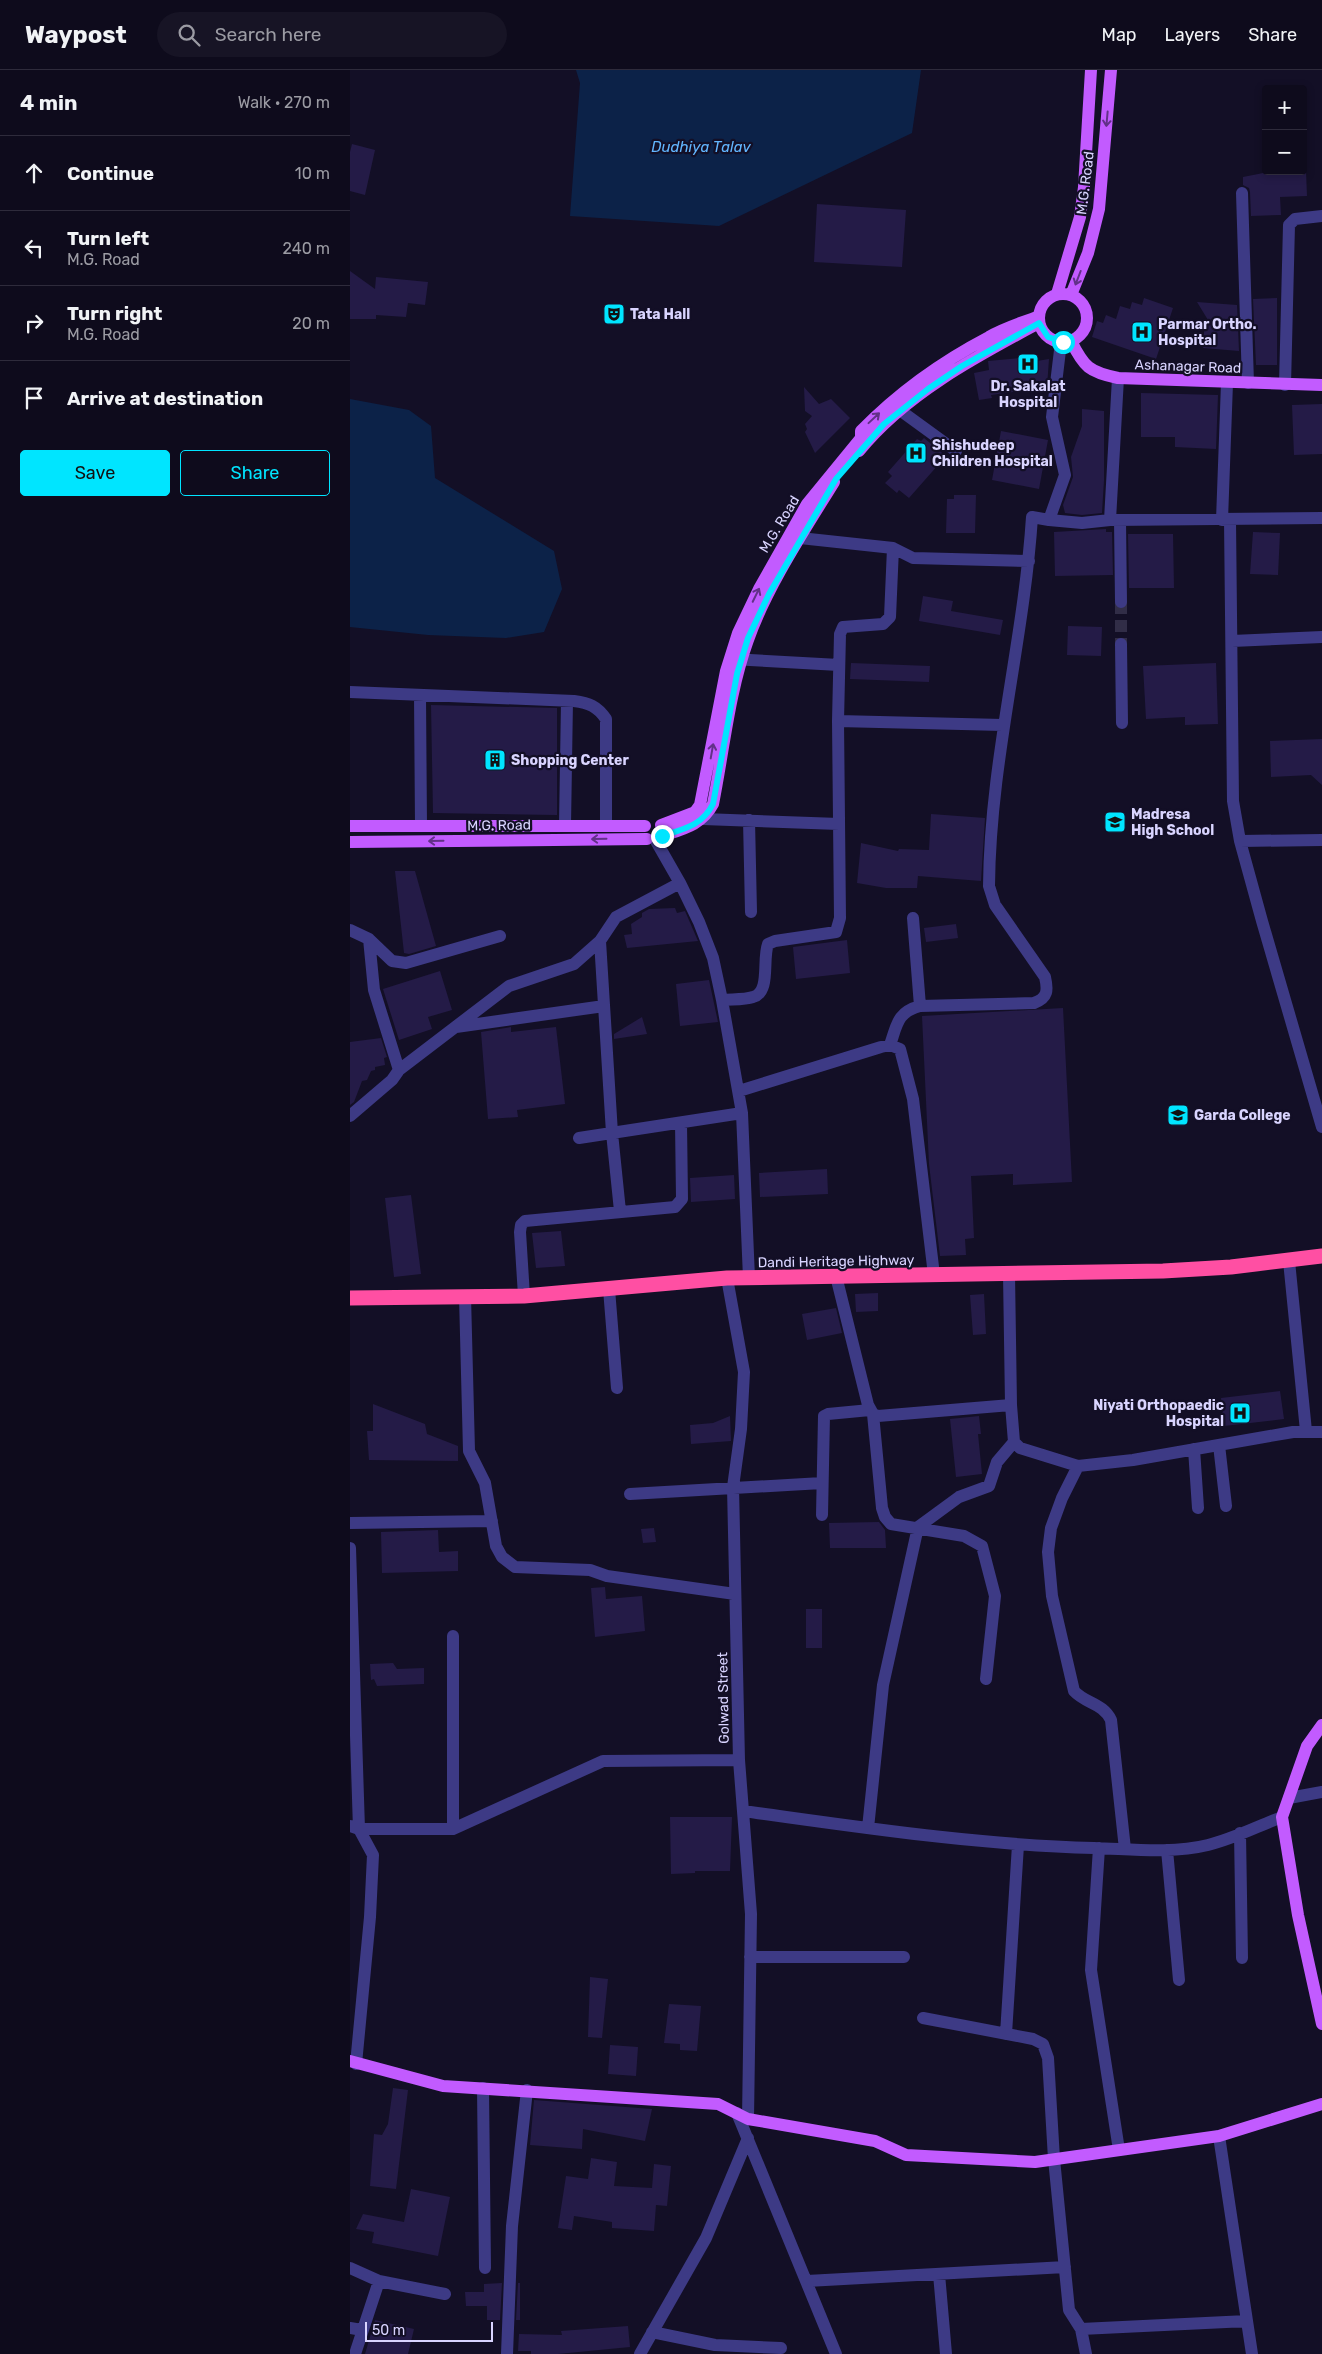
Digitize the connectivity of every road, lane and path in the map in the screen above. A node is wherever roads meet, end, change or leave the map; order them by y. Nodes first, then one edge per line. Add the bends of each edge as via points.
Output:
1 (1092, 70) edge
2 (1111, 70) edge
3 (1242, 193) dead end
4 (1322, 216) edge
5 (1057, 294) junction
6 (1072, 295) junction
7 (1039, 320) junction
8 (1066, 341) junction
9 (1118, 378) junction
10 (1226, 383) junction
11 (1248, 383) junction
12 (1285, 385) junction
13 (1322, 385) edge
14 (901, 411) junction
15 (956, 451) dead end
16 (1322, 518) edge
17 (1049, 520) junction
18 (1115, 520) junction
19 (1226, 520) junction
20 (800, 538) junction
21 (893, 548) junction
22 (1029, 561) junction
23 (1121, 602) tunnel mouth
24 (1322, 638) edge
25 (1232, 640) junction
26 (1121, 644) tunnel mouth
27 (736, 660) junction
28 (839, 665) junction
29 (350, 692) edge
30 (420, 695) junction
31 (567, 701) junction
32 (838, 721) junction
33 (1122, 724) dead end
34 (1003, 725) junction
35 (711, 785) junction
36 (703, 819) junction
37 (749, 820) junction
38 (839, 824) junction
39 (350, 826) edge
40 (421, 826) junction
41 (565, 826) junction
42 (606, 826) junction
43 (656, 835) junction
44 (1322, 840) edge
45 (1240, 841) junction
46 (350, 842) edge
47 (680, 882) junction
48 (751, 912) dead end
49 (913, 918) dead end
50 (350, 930) edge
51 (500, 936) dead end
52 (370, 939) junction
53 (600, 940) junction
54 (722, 1000) junction
55 (604, 1006) junction
56 (920, 1006) junction
57 (454, 1027) junction
58 (890, 1045) junction
59 (398, 1070) junction
60 (740, 1091) junction
61 (742, 1113) junction
62 (350, 1116) edge
63 (681, 1123) junction
64 (1322, 1127) edge
65 (612, 1133) junction
66 (579, 1138) dead end
67 (620, 1211) junction
68 (1322, 1256) edge
69 (1289, 1261) junction
70 (1009, 1274) junction
71 (934, 1275) junction
72 (836, 1276) junction
73 (727, 1278) junction
74 (749, 1278) junction
75 (609, 1290) junction
76 (465, 1296) junction
77 (524, 1296) junction
78 (350, 1298) edge
79 (616, 1388) dead end
80 (1011, 1405) junction
81 (871, 1412) junction
82 (1306, 1431) junction
83 (1322, 1432) edge
84 (1014, 1442) junction
85 (1218, 1445) junction
86 (1194, 1450) junction
87 (1078, 1466) junction
88 (822, 1483) junction
89 (733, 1487) junction
90 (630, 1494) dead end
91 (1226, 1506) dead end
92 (1198, 1508) dead end
93 (822, 1515) dead end
94 (492, 1521) junction
95 (350, 1523) edge
96 (918, 1527) junction
97 (350, 1548) edge
98 (736, 1594) junction
99 (453, 1636) dead end
100 (986, 1679) dead end
101 (1322, 1725) edge
102 (739, 1760) junction
103 (1322, 1792) edge
104 (1289, 1798) junction
105 (743, 1811) junction
106 (1282, 1817) junction
107 (354, 1828) edge
108 (868, 1828) junction
109 (453, 1829) junction
110 (1240, 1833) junction
111 (1018, 1845) junction
112 (1099, 1848) junction
113 (1125, 1849) junction
114 (1167, 1850) junction
115 (750, 1956) junction
116 (904, 1957) dead end
117 (1242, 1958) dead end
118 (1179, 1980) dead end
119 (923, 2018) dead end
120 (1322, 2024) edge
121 (1006, 2034) junction
122 (353, 2063) edge
123 (483, 2088) junction
124 (527, 2090) junction
125 (1322, 2104) edge
126 (743, 2116) junction
127 (1219, 2136) junction
128 (748, 2138) junction
129 (1119, 2150) junction
130 (1054, 2160) junction
131 (1065, 2267) junction
132 (350, 2268) edge
133 (485, 2268) dead end
134 (939, 2274) junction
135 (380, 2281) junction
136 (807, 2281) junction
137 (445, 2294) dead end
138 (1247, 2321) junction
139 (356, 2329) edge
140 (1081, 2329) junction
141 (652, 2332) junction
142 (781, 2348) dead end
143 (355, 2354) edge
144 (507, 2354) edge
145 (640, 2354) edge
146 (836, 2354) edge
147 (946, 2354) edge
148 (1086, 2354) edge
149 (1252, 2354) edge

1 - 5 main road via 1080,216
2 -> 6 main road, M.G. Road via 1099,209 1088,254
3 - 11 street
4 - 12 street via 1295,219 1289,225
5 - 6 main road
5 - 7 main road via 1044,302
6 - 8 main road via 1084,306 1087,314 1084,330
7 - 8 main road via 1048,337
7 - 14 main road, M.G. Road via 956,369
27 -> 7 main road, M.G. Road via 738,633 759,589 807,504 860,438 861,431 876,415 950,360 990,336
8 - 9 main road, Ashanagar Road via 1090,370
8 - 17 street via 1052,417 1065,475
9 - 10 main road, Ashanagar Road
9 - 18 street
10 - 11 main road, Ashanagar Road
10 - 19 street
11 - 12 main road, Ashanagar Road
12 - 13 main road, Ashanagar Road
14 - 15 street
14 - 20 main road, M.G. Road via 866,442 836,479
16 - 19 street
17 - 18 street via 1082,523
17 - 22 street via 1032,517
18 - 19 street
18 - 23 street
19 - 25 street
20 - 21 street
20 - 27 main road, M.G. Road
21 - 22 street via 913,558
21 - 28 street via 890,617 883,624 843,627
22 - 34 street
24 - 25 street
25 - 45 street via 1232,801
26 - 33 street
27 - 28 street
27 - 35 main road, M.G. Road
28 - 32 street
29 - 30 street
30 - 31 street
30 - 40 street
31 - 41 street
31 - 42 street via 588,703 599,708 606,719
32 - 34 street
32 - 38 street
34 - 56 street via 989,886 995,905 1044,977 1046,996 1034,1003
35 - 36 main road, M.G. Road via 713,804
35 - 43 main road, M.G. Road via 695,812
36 - 37 street
36 - 43 main road, M.G. Road via 694,825
37 - 38 street
37 - 48 street
38 - 54 street via 840,918 836,932 768,944 765,986 760,993 754,997
39 - 40 main road, M.G. Road
40 - 41 main road, M.G. Road
41 - 42 main road, M.G. Road
42 - 43 main road, M.G. Road via 645,826 644,835
43 -> 46 main road, M.G. Road
43 - 47 street
44 - 45 street
45 - 64 street
47 - 53 street via 616,917
47 - 54 street via 713,958
49 - 56 street
50 - 52 street
51 - 52 street via 406,963 392,961
52 - 59 street via 374,990
53 - 55 street
53 - 57 street via 574,964 508,986
54 - 60 street
55 - 57 street
55 - 65 street
56 - 58 street via 901,1015
57 - 59 street
58 - 60 street
58 - 71 street via 900,1049 904,1057 913,1100
59 - 62 street via 392,1080
60 - 61 street
61 - 63 street
61 - 74 street
63 - 65 street
63 - 67 street via 680,1204
65 - 66 street
65 - 67 street
67 - 77 street via 525,1221 520,1232
68 - 69 highway, Dandi Heritage Highway
69 - 70 highway, Dandi Heritage Highway via 1163,1271
69 - 82 street
70 - 71 highway, Dandi Heritage Highway
70 - 80 street
71 - 72 highway, Dandi Heritage Highway
72 - 74 highway, Dandi Heritage Highway
72 - 81 street
73 - 74 highway, Dandi Heritage Highway
73 - 75 highway, Dandi Heritage Highway
73 - 89 street, Golwad Street via 744,1372
75 - 77 highway, Dandi Heritage Highway
75 - 79 street
76 - 77 highway, Dandi Heritage Highway
76 - 78 highway, Dandi Heritage Highway
76 - 94 street via 469,1451 485,1483
80 - 81 street via 878,1416
80 - 84 street
81 - 88 street via 824,1416
81 - 96 street via 885,1517 892,1524
82 - 83 street
82 - 85 street
84 - 87 street via 1020,1448
84 - 96 street via 997,1462 989,1486 959,1497
85 - 86 street
85 - 91 street
86 - 87 street
86 - 92 street
87 - 113 street via 1051,1528 1048,1552 1052,1596 1074,1691 1080,1698 1106,1710 1111,1720
88 - 89 street
88 - 93 street
89 - 90 street
89 - 98 street, Golwad Street
94 - 95 street
94 - 98 street via 496,1546 502,1557 515,1567 590,1570 607,1576
96 - 100 street via 964,1536 982,1546 995,1596
96 - 108 street via 883,1685
97 - 107 street
98 - 102 street, Golwad Street
99 - 109 street
101 - 104 main road via 1307,1746
102 - 105 street, Golwad Street
102 - 109 street via 604,1761
103 - 104 street
104 - 106 main road
105 - 108 street
105 - 115 street, Golwad Street via 751,1914
106 - 110 street
106 - 120 main road via 1298,1914
107 - 109 street
107 - 122 street via 373,1855 370,1917
108 - 111 street
110 - 114 street via 1209,1845
110 - 117 street
111 - 112 street
111 - 121 street
112 - 113 street
112 - 129 street via 1091,1970
113 - 114 street
114 - 118 street
115 - 116 street
115 - 126 street, Golwad Street
119 - 121 street
121 - 130 street via 1043,2044 1048,2058
122 - 123 main road via 442,2086
123 - 124 main road
123 - 133 street
124 - 126 main road via 718,2104
124 - 144 street via 512,2226
125 - 127 main road
126 - 128 street
126 - 130 main road via 875,2141 906,2155 1035,2162
127 - 129 main road
127 - 138 street
128 - 136 street
128 - 141 street via 706,2238
129 - 130 main road
130 - 131 street
131 - 134 street
131 - 140 street via 1069,2310
132 - 135 street
134 - 136 street
134 - 147 street
135 - 137 street
135 - 139 street
136 - 146 street
138 - 140 street
138 - 149 street
139 - 143 street
140 - 148 street
141 - 142 street via 715,2345
141 - 145 street

